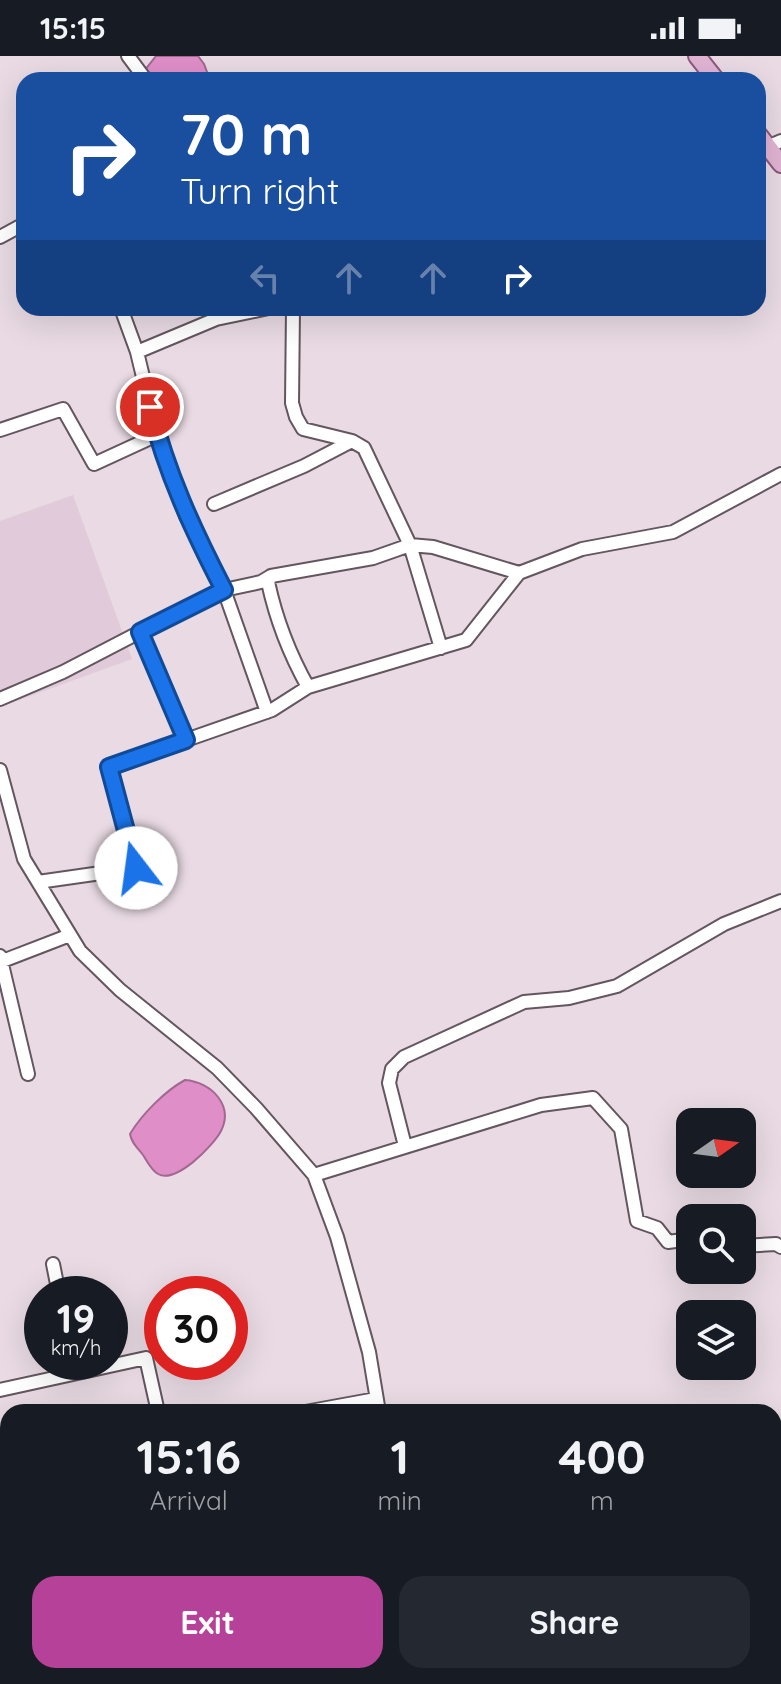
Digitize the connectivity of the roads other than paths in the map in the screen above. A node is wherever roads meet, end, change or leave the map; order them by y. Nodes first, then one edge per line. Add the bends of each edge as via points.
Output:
1 (148, 56) edge
2 (697, 56) edge
3 (131, 60) edge
4 (710, 72) edge
5 (766, 143) edge
6 (781, 164) edge
7 (124, 316) edge
8 (230, 316) edge
9 (290, 316) edge
10 (137, 352) junction
11 (0, 430) edge
12 (157, 435) junction
13 (352, 441) junction
14 (781, 474) edge
15 (214, 504) dead end
16 (410, 545) junction
17 (519, 573) junction
18 (271, 576) junction
19 (224, 590) junction
20 (140, 632) junction
21 (441, 648) junction
22 (308, 687) junction
23 (0, 699) edge
24 (267, 712) junction
25 (186, 740) junction
26 (0, 770) edge
27 (38, 882) junction
28 (781, 901) edge
29 (70, 935) junction
30 (0, 960) edge
31 (28, 1074) dead end
32 (405, 1146) junction
33 (314, 1175) junction
34 (676, 1241) edge
35 (756, 1245) edge
36 (781, 1247) edge
37 (53, 1264) dead end
38 (55, 1276) edge
39 (128, 1361) edge
40 (34, 1380) edge
41 (0, 1390) edge
42 (156, 1404) edge
43 (378, 1404) edge

1 - 3 street
2 - 4 main road
5 - 6 main road
7 - 10 street
8 - 10 street
9 - 13 street via 296,417 303,429
10 - 12 street
11 - 12 street via 63,409 94,464
12 - 19 street via 186,516
13 - 15 street
13 - 16 street via 369,453
14 - 17 street via 673,532 582,549
16 - 17 street
16 - 18 street via 373,558
16 - 21 street
17 - 21 street via 466,640
18 - 19 street
18 - 22 street via 276,612
19 - 20 street
19 - 24 street
20 - 23 street
20 - 25 street
21 - 22 street
22 - 24 street
24 - 25 street
25 - 27 street via 109,767 136,868
26 - 27 street via 24,859
27 - 29 street
28 - 32 street via 724,924 617,986 524,1002 404,1057 392,1069 389,1083
29 - 30 street
29 - 33 street via 120,990 217,1068
30 - 31 street
32 - 33 street
32 - 34 street via 541,1105 593,1098 621,1129 637,1221 657,1228 668,1242
33 - 43 street via 369,1352
35 - 36 street
37 - 38 street
39 - 42 street via 146,1358
40 - 41 street

